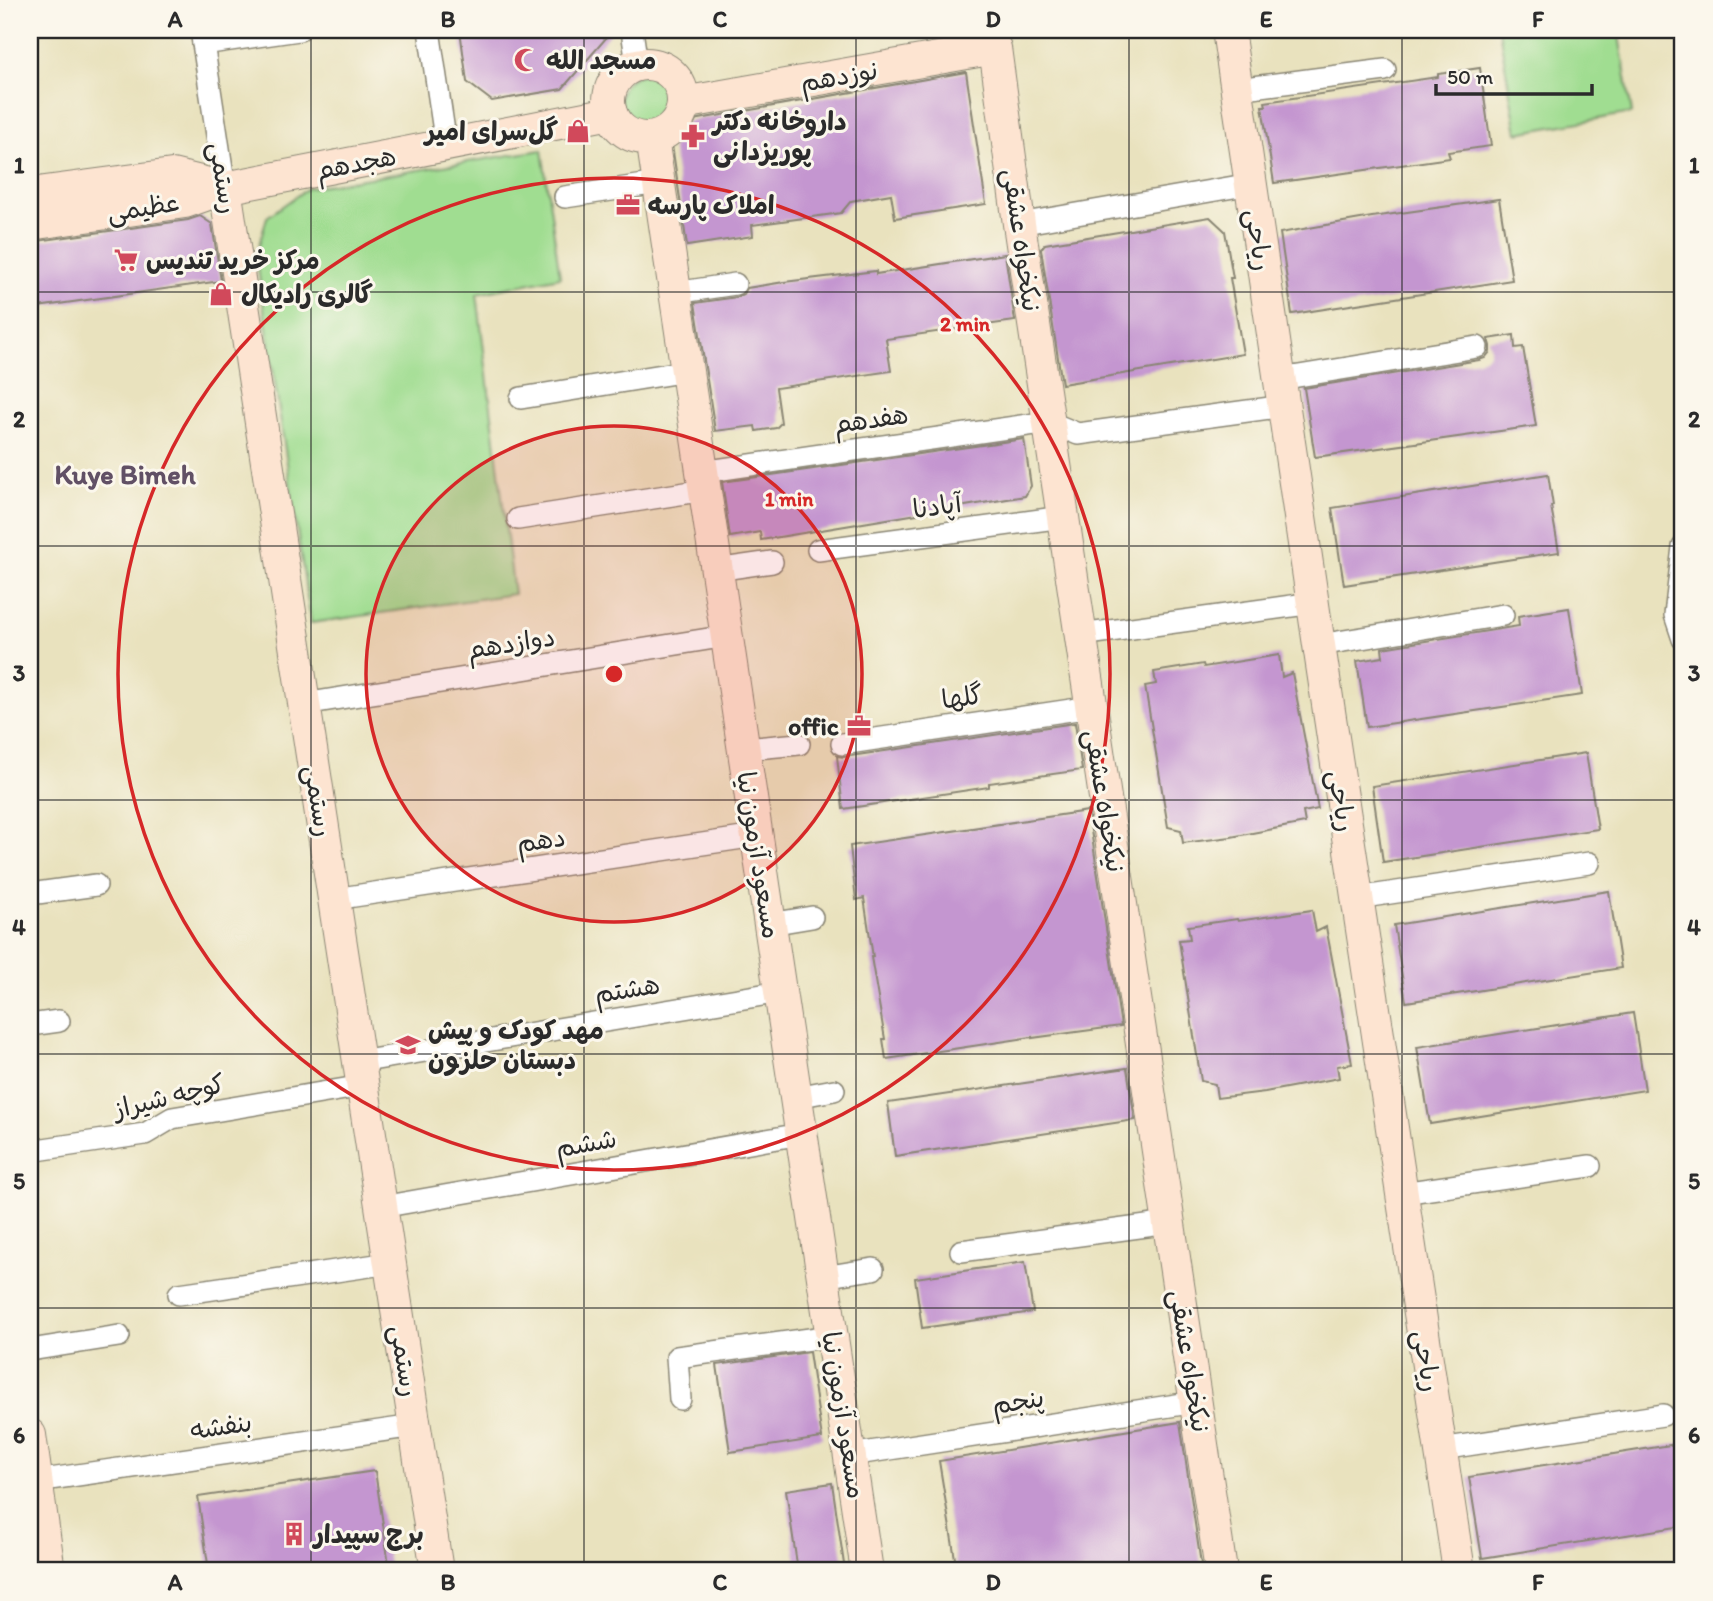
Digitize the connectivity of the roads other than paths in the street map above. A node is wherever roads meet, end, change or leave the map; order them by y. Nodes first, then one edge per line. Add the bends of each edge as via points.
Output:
1 (299, 30) edge
2 (429, 30) edge
3 (632, 30) edge
4 (1228, 30) edge
5 (202, 37) edge
6 (993, 39) edge
7 (637, 65) junction
8 (1385, 70) dead end
9 (1237, 89) junction
10 (683, 103) junction
11 (611, 113) junction
12 (652, 138) junction
13 (446, 145) junction
14 (659, 183) junction
15 (1251, 184) junction
16 (225, 188) junction
17 (30, 194) edge
18 (565, 197) dead end
19 (30, 224) edge
20 (1019, 224) junction
21 (735, 284) dead end
22 (675, 293) junction
23 (1477, 347) dead end
24 (687, 371) junction
25 (1282, 393) junction
26 (521, 398) dead end
27 (1049, 422) junction
28 (703, 481) junction
29 (1063, 517) junction
30 (518, 519) dead end
31 (1683, 547) edge
32 (818, 550) dead end
33 (772, 562) dead end
34 (716, 570) junction
35 (1313, 603) junction
36 (1503, 615) dead end
37 (1081, 635) junction
38 (727, 636) junction
39 (1683, 639) edge
40 (1319, 645) junction
41 (304, 704) junction
42 (1091, 707) junction
43 (799, 744) dead end
44 (842, 744) dead end
45 (744, 749) junction
46 (757, 836) junction
47 (1589, 863) dead end
48 (96, 885) dead end
49 (30, 894) edge
50 (1357, 898) junction
51 (334, 899) junction
52 (812, 917) dead end
53 (770, 924) junction
54 (780, 992) junction
55 (60, 1021) dead end
56 (30, 1025) edge
57 (361, 1074) junction
58 (834, 1090) dead end
59 (796, 1097) junction
60 (801, 1134) junction
61 (30, 1150) edge
62 (1590, 1166) dead end
63 (1402, 1193) junction
64 (381, 1207) junction
65 (1169, 1223) junction
66 (961, 1251) dead end
67 (390, 1263) junction
68 (873, 1269) dead end
69 (823, 1277) junction
70 (179, 1294) dead end
71 (119, 1336) dead end
72 (832, 1336) junction
73 (30, 1350) edge
74 (680, 1399) dead end
75 (1196, 1402) junction
76 (1663, 1415) dead end
77 (414, 1426) junction
78 (30, 1435) edge
79 (1441, 1450) junction
80 (850, 1455) junction
81 (36, 1481) junction
82 (49, 1571) edge
83 (437, 1571) edge
84 (867, 1571) edge
85 (1221, 1571) edge
86 (1459, 1571) edge

1 - 5 street
2 - 13 street
3 - 7 street
4 - 9 street, ریاحی
5 - 16 street, رستمی
6 - 10 street, نوزدهم
6 - 20 street, نیکخواه عشقی
7 - 10 street via 660,66 670,73 678,81
7 - 11 street via 617,78 611,89
8 - 9 street
9 - 15 street, ریاحی
10 - 12 street via 674,126
11 - 12 street via 627,133
11 - 13 street, هجدهم
12 - 14 street, مسعود آزمون نیا
13 - 16 street, هجدهم
14 - 18 street
14 - 22 street, مسعود آزمون نیا
15 - 20 street
15 - 25 street, ریاحی
16 - 17 street, عظیمی via 172,175
16 - 19 street, عظیمی via 184,202
16 - 41 street, رستمی
20 - 27 street, نیکخواه عشقی
21 - 22 street
22 - 24 street, مسعود آزمون نیا
23 - 25 street
24 - 26 street
24 - 28 street, مسعود آزمون نیا
25 - 27 street via 1078,434
25 - 35 street, ریاحی
27 - 28 street, هفدهم
27 - 29 street, نیکخواه عشقی
28 - 30 street, هفدهم
28 - 34 street, مسعود آزمون نیا
29 - 32 street, آپادنا
29 - 37 street, نیکخواه عشقی
31 - 39 street via 1675,615
33 - 34 street
34 - 38 street, مسعود آزمون نیا
35 - 37 street
35 - 40 street, ریاحی
36 - 40 street
37 - 42 street, نیکخواه عشقی
38 - 41 street, دوازدهم
38 - 45 street, مسعود آزمون نیا
40 - 50 street, ریاحی
41 - 51 street, رستمی
42 - 44 street, گلها
42 - 65 street, نیکخواه عشقی
43 - 45 street
45 - 46 street, مسعود آزمون نیا
46 - 51 street, دهم
46 - 53 street, مسعود آزمون نیا
47 - 50 street
48 - 49 street
50 - 63 street, ریاحی
51 - 57 street, رستمی
52 - 53 street
53 - 54 street, مسعود آزمون نیا
54 - 57 street, هشتم
54 - 59 street, مسعود آزمون نیا
55 - 56 street
57 - 61 street, کوچه شیراز via 172,1118 145,1134
57 - 64 street, رستمی
58 - 59 street
59 - 60 street, مسعود آزمون نیا
60 - 64 street, ششم
60 - 69 street, مسعود آزمون نیا
62 - 63 street
63 - 79 street, ریاحی
64 - 67 street, رستمی
65 - 66 street
65 - 75 street, نیکخواه عشقی
67 - 70 street
67 - 77 street, رستمی
68 - 69 street
69 - 72 street, مسعود آزمون نیا
71 - 73 street
72 - 74 street via 677,1357
72 - 80 street, مسعود آزمون نیا
75 - 80 street, پنجم
75 - 85 street, نیکخواه عشقی
76 - 79 street
77 - 81 street, بنفشه
77 - 83 street, رستمی
78 - 81 street
79 - 86 street, ریاحی
80 - 84 street, مسعود آزمون نیا
81 - 82 street

